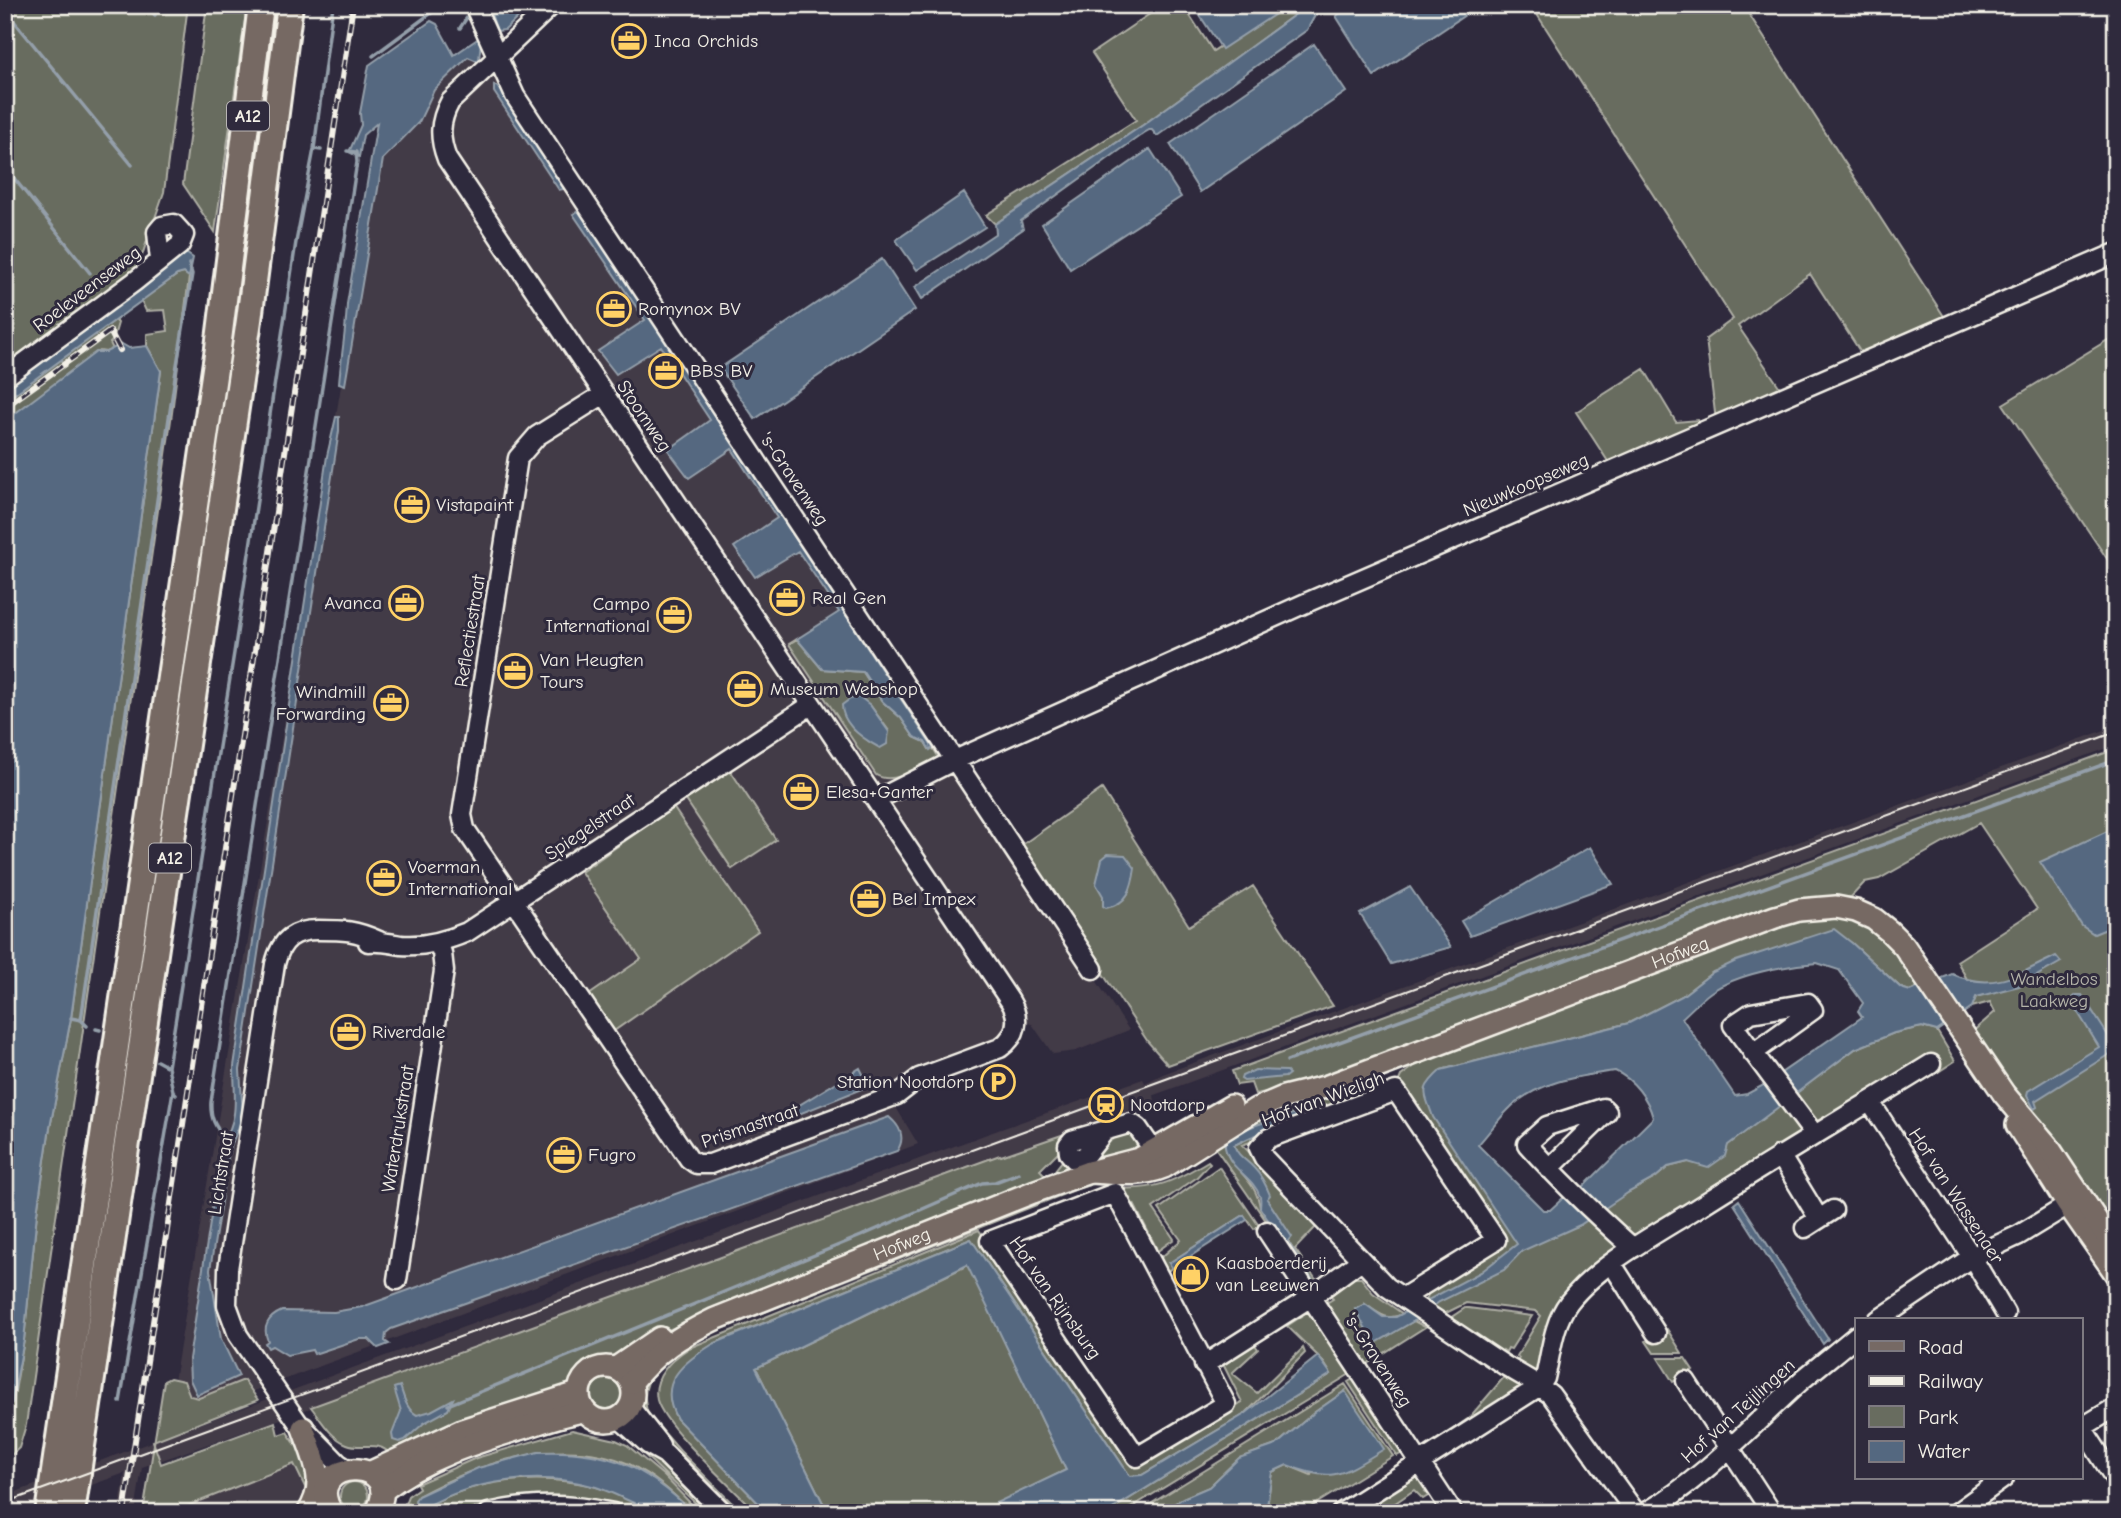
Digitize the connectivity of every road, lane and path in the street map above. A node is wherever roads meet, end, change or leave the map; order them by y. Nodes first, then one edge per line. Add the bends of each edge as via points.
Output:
1 (261, 5) edge
2 (289, 5) edge
3 (474, 5) edge
4 (552, 5) edge
5 (497, 57) junction
6 (2116, 253) edge
7 (160, 260) dead end
8 (5, 377) edge
9 (604, 394) junction
10 (811, 705) junction
11 (955, 760) junction
12 (876, 800) junction
13 (514, 903) junction
14 (316, 930) joint
15 (438, 943) junction
16 (1093, 969) dead end
17 (1017, 1018) joint
18 (1754, 1053) dead end
19 (1931, 1064) dead end
20 (1870, 1102) junction
21 (1104, 1132) dead end
22 (1814, 1134) junction
23 (1780, 1155) junction
24 (1160, 1159) junction
25 (1549, 1169) dead end
26 (2075, 1201) junction
27 (1819, 1219) dead end
28 (1267, 1231) dead end
29 (1633, 1248) junction
30 (2116, 1250) edge
31 (1972, 1257) junction
32 (1360, 1261) junction
33 (1612, 1264) junction
34 (2116, 1274) edge
35 (397, 1280) dead end
36 (1311, 1297) junction
37 (1408, 1299) junction
38 (2006, 1313) dead end
39 (1881, 1318) edge
40 (1656, 1333) dead end
41 (1855, 1337) edge
42 (1204, 1365) junction
43 (623, 1376) junction
44 (1686, 1381) dead end
45 (1540, 1386) junction
46 (581, 1402) junction
47 (2116, 1407) edge
48 (624, 1412) junction
49 (2082, 1426) edge
50 (303, 1428) junction
51 (2082, 1429) edge
52 (1730, 1449) junction
53 (1420, 1463) junction
54 (369, 1473) junction
55 (339, 1474) junction
56 (2001, 1480) edge
57 (2116, 1480) edge
58 (382, 1491) junction
59 (322, 1511) edge
60 (48, 1513) edge
61 (72, 1513) edge
62 (376, 1513) edge
63 (488, 1513) edge
64 (612, 1513) edge
65 (724, 1513) edge
66 (1340, 1513) edge
67 (1453, 1513) edge
68 (1636, 1513) edge
69 (1645, 1513) edge
70 (1772, 1513) edge
71 (1956, 1513) edge

1 - 60 highway, A12 via 216,361
2 - 61 highway, A12 via 249,320
3 - 5 street, 's-Gravenweg
4 - 5 street, Stoomweg
5 - 9 street, Stoomweg via 450,102 443,115 441,143 447,159
5 - 11 street, 's-Gravenweg via 515,96
6 - 11 street, Nieuwkoopseweg via 1308,602
7 - 8 street, Roeleveenseweg
9 - 10 street, Stoomweg
9 - 13 street, Reflectiestraat via 537,436 519,458 462,815 465,829
10 - 12 street, Stoomweg
10 - 13 street, Spiegelstraat
11 - 12 street
11 - 16 street, 's-Gravenweg
12 - 17 street, Stoomweg
13 - 15 street, Spiegelstraat via 467,932
13 - 17 street, Prismastraat via 696,1164 720,1162 897,1095 919,1078 1000,1048 1014,1033
14 - 15 street, Spiegelstraat via 333,939 361,943
14 - 50 street, Lichtstraat via 287,939 277,953 226,1285 238,1335
15 - 35 street, Waterdrukstraat via 444,971
18 - 22 street
19 - 20 street
20 - 22 street
20 - 31 street, Hof van Wassenaer
21 - 24 street via 1134,1124
22 - 23 street
23 - 27 street
23 - 29 street
24 - 26 main road, Hofweg via 1238,1102 1325,1087 1799,910 1836,907 1874,919 1904,946 2004,1094 2047,1144
24 - 43 main road, Hofweg via 1089,1172 666,1335
25 - 29 street
26 - 30 main road, Hofweg
26 - 31 street
26 - 34 main road, Hofweg
28 - 36 street, 's-Gravenweg
29 - 33 street
31 - 38 street, Hof van Wassenaer
31 - 39 street
32 - 36 street
32 - 37 street, Hof van Wieligh via 1387,1287
32 - 37 street, Hof van Wieligh via 1259,1148 1269,1138 1396,1091 1496,1240
33 - 40 street
33 - 45 street via 1568,1304 1558,1321
36 - 42 street
36 - 53 street, 's-Gravenweg
37 - 45 street, Hof van Wieligh
41 - 52 street, Hof van Teijlingen
42 - 42 street, Hof van Rijnsburg via 1115,1193 990,1241 1137,1457 1226,1404
43 - 46 main road via 604,1366 593,1370 584,1377
43 - 48 main road via 633,1395
44 - 52 street
45 - 53 street
45 - 68 street, Hof van Wieligh
46 - 48 main road via 598,1420 609,1421
46 - 54 main road via 462,1430
46 - 58 main road via 431,1461
47 - 49 street
48 - 65 street via 649,1445 665,1454
50 - 55 street, Lichtstraat via 338,1463
50 - 59 main road via 317,1468
51 - 57 street
52 - 69 street, Hof van Teijlingen
52 - 70 street
53 - 66 street
53 - 67 street, 's-Gravenweg
54 - 55 main road via 362,1469
54 - 58 main road
55 - 59 main road
56 - 71 street
58 - 62 main road
63 - 64 street via 554,1505

